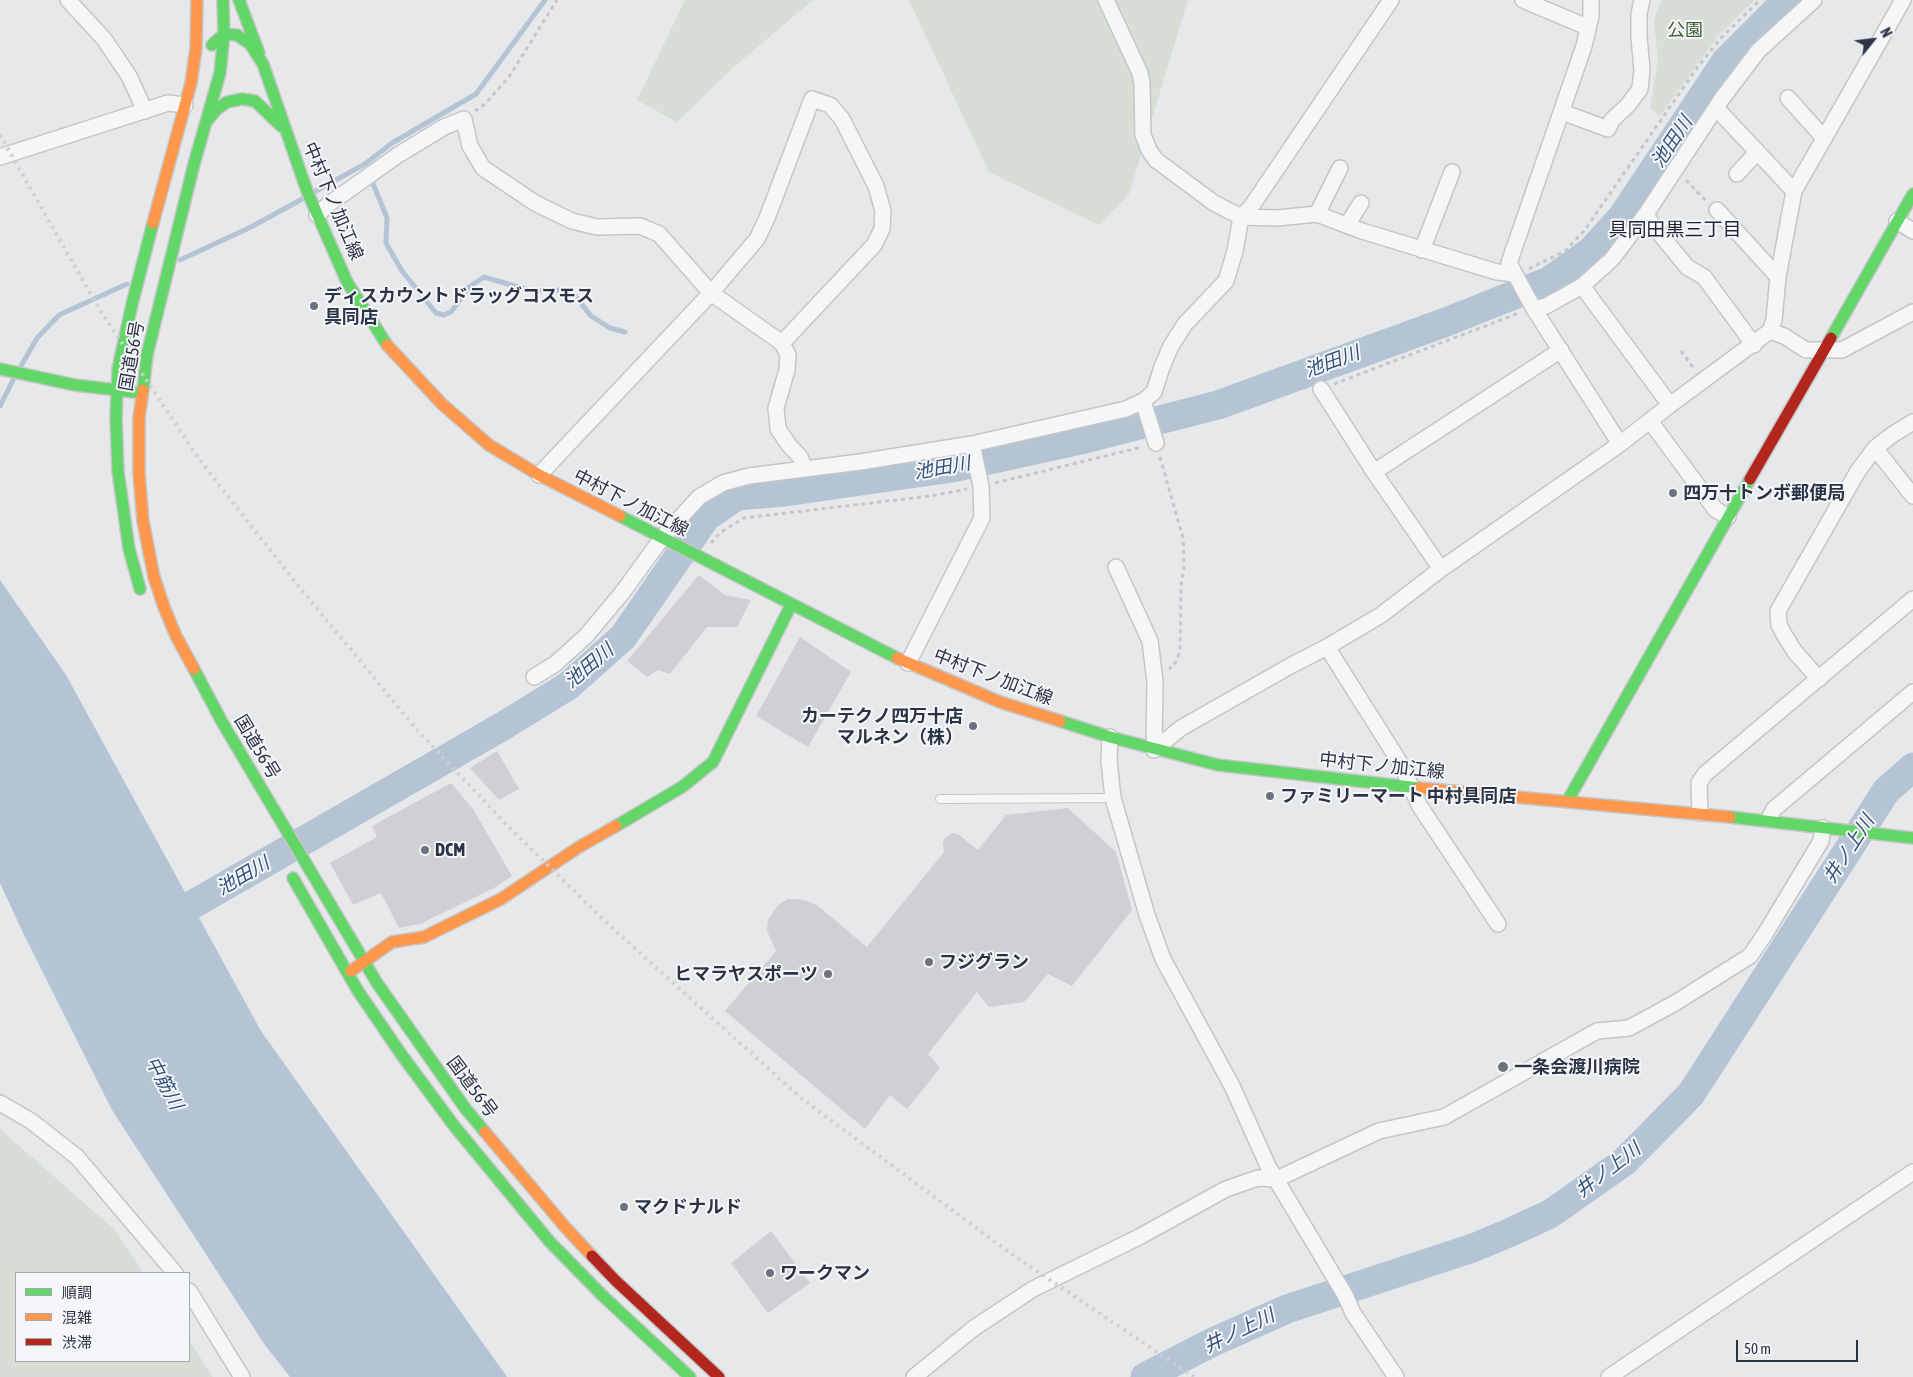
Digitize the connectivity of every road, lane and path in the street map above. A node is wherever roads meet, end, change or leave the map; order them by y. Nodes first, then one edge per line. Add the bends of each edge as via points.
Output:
1 (68, 0) edge
2 (197, 0) edge
3 (223, 0) edge
4 (239, 0) edge
5 (557, 0) edge
6 (1106, 0) edge
7 (1391, 0) edge
8 (1523, 0) edge
9 (1590, 0) edge
10 (1642, 0) edge
11 (1760, 0) edge
12 (1814, 0) edge
13 (1903, 0) edge
14 (212, 8) dead end
15 (1587, 27) junction
16 (224, 34) junction
17 (234, 47) dead end
18 (262, 64) junction
19 (191, 83) junction
20 (260, 89) dead end
21 (1788, 98) dead end
22 (185, 105) junction
23 (1716, 108) junction
24 (145, 110) junction
25 (1562, 112) junction
26 (464, 119) junction
27 (206, 122) junction
28 (284, 129) junction
29 (1824, 138) junction
30 (1757, 152) junction
31 (0, 158) edge
32 (1340, 168) dead end
33 (1676, 170) junction
34 (1452, 172) dead end
35 (1737, 174) dead end
36 (1794, 191) junction
37 (1913, 194) edge
38 (1361, 203) dead end
39 (1717, 210) joint
40 (1317, 214) junction
41 (1646, 214) junction
42 (317, 215) junction
43 (1241, 217) junction
44 (1897, 221) junction
45 (1347, 225) junction
46 (1913, 231) edge
47 (1422, 250) junction
48 (1515, 274) junction
49 (1778, 276) junction
50 (1582, 286) junction
51 (711, 293) junction
52 (1534, 309) junction
53 (1913, 312) edge
54 (1770, 331) junction
55 (782, 343) junction
56 (1754, 345) junction
57 (1823, 348) junction
58 (1561, 350) junction
59 (1681, 351) dead end
60 (0, 369) edge
61 (1702, 382) junction
62 (1321, 389) joint
63 (117, 391) junction
64 (142, 393) junction
65 (1142, 402) junction
66 (1670, 405) junction
67 (1650, 420) junction
68 (1913, 422) edge
69 (1156, 443) junction
70 (972, 444) junction
71 (1620, 444) junction
72 (1875, 448) junction
73 (805, 469) junction
74 (1374, 472) junction
75 (539, 475) junction
76 (981, 486) junction
77 (1913, 496) edge
78 (1728, 517) junction
79 (664, 540) junction
80 (694, 555) junction
81 (1116, 567) dead end
82 (1441, 569) junction
83 (142, 596) dead end
84 (1913, 599) edge
85 (791, 604) junction
86 (1328, 647) junction
87 (908, 663) junction
88 (534, 677) dead end
89 (1819, 679) junction
90 (1156, 680) junction
91 (1913, 692) edge
92 (1110, 737) junction
93 (1154, 750) junction
94 (1410, 787) junction
95 (1113, 798) junction
96 (940, 799) dead end
97 (1568, 800) junction
98 (1700, 813) junction
99 (1768, 820) junction
100 (1823, 828) junction
101 (1913, 838) edge
102 (285, 864) dead end
103 (1498, 924) dead end
104 (364, 961) junction
105 (348, 972) junction
106 (0, 1104) edge
107 (1913, 1172) edge
108 (1277, 1179) junction
109 (174, 1272) edge
110 (190, 1293) edge
111 (242, 1377) edge
112 (690, 1377) edge
113 (719, 1377) edge
114 (914, 1377) edge
115 (1396, 1377) edge
116 (1609, 1377) edge

1 - 24 street via 104,39 129,76
2 - 19 main road, 国道56号
3 - 16 main road, 国道56号
4 - 18 main road, 中村下ノ加江線
5 - 26 path via 509,77 485,104
6 - 43 street via 1140,73 1143,135 1149,150 1156,160 1214,203
7 - 43 street via 1251,207
8 - 15 street
9 - 15 street via 1591,16
10 - 25 street via 1638,37 1642,70 1640,89 1608,129
11 - 48 path via 1721,38 1697,68 1584,231 1565,251
12 - 23 street via 1758,51
13 - 29 street
14 - 16 main road
15 - 25 street
16 - 17 main road
16 - 18 main road, 中村下ノ加江線 via 237,36 250,44
16 - 19 main road via 213,43
16 - 27 main road, 国道56号 via 220,73
18 - 28 main road, 中村下ノ加江線
19 - 22 main road, 国道56号
20 - 28 main road, 中村下ノ加江線
21 - 29 street
22 - 24 street via 168,103
22 - 63 main road, 国道56号 via 132,304 118,370
23 - 30 street
23 - 33 street
24 - 31 street
25 - 48 street via 1509,263
26 - 42 street via 444,127 398,155
26 - 51 street via 470,146 483,168 535,203 572,221 597,227 640,226 659,234
27 - 28 main road, 中村下ノ加江線 via 227,102 242,99 256,101
27 - 64 main road, 国道56号 via 147,355
28 - 42 main road, 中村下ノ加江線
29 - 36 street
30 - 35 street
30 - 36 street
32 - 40 street
33 - 39 path
33 - 41 street
34 - 47 street
36 - 49 street
37 - 44 main road
38 - 45 street
39 - 49 street
40 - 43 street
40 - 45 street
41 - 50 street via 1612,259
41 - 56 street via 1687,267 1704,276
42 - 75 main road, 中村下ノ加江線 via 348,282 383,341 442,404 482,439
43 - 65 street via 1226,281 1185,324 1170,346 1154,392
44 - 46 street
44 - 57 main road
45 - 47 street
47 - 48 street via 1496,272
48 - 52 street
49 - 54 street
50 - 52 street
50 - 66 street
51 - 55 street
51 - 55 street via 757,239 812,99 830,105 842,119 876,186 883,211 882,229 874,245
51 - 75 street
52 - 58 street
52 - 62 path
53 - 57 street via 1842,350
54 - 56 street
54 - 57 street via 1806,350
55 - 73 street via 788,355 776,408 778,428
56 - 61 street
57 - 78 main road
58 - 71 street
58 - 74 street
59 - 61 path
60 - 63 main road
61 - 66 street
62 - 74 street
63 - 64 main road
63 - 83 main road, 国道56号 via 118,471 129,549
64 - 104 main road, 国道56号 via 139,473 143,521 154,577 164,606 222,722
65 - 69 street
65 - 70 street via 1126,409
66 - 67 street
67 - 71 street
67 - 78 street via 1715,509
68 - 72 street
69 - 76 path
69 - 90 path via 1183,538 1184,566 1180,652 1174,665
70 - 73 street
70 - 76 street
71 - 82 street
72 - 77 street
72 - 89 street via 1858,471 1778,612 1779,625 1785,636
73 - 79 street via 749,476 723,483 699,497
74 - 82 street
75 - 79 main road, 中村下ノ加江線
76 - 80 path via 930,496 744,518
76 - 87 street via 982,518
78 - 97 main road
79 - 80 main road, 中村下ノ加江線
79 - 88 street via 586,636 555,664
80 - 85 main road, 中村下ノ加江線
81 - 90 street via 1150,640
82 - 86 street via 1381,615
84 - 89 street
85 - 87 main road, 中村下ノ加江線
85 - 104 main road via 712,762 682,787 579,847 501,899 424,937 392,942
86 - 93 street via 1181,728
86 - 94 street via 1402,766
87 - 92 main road, 中村下ノ加江線 via 1000,702
89 - 98 street via 1705,774 1698,783
90 - 93 street
91 - 99 street via 1774,809
92 - 93 main road, 中村下ノ加江線
92 - 95 street
93 - 94 main road, 中村下ノ加江線 via 1218,765
94 - 97 main road, 中村下ノ加江線
94 - 103 street
95 - 96 lane
95 - 108 street via 1163,959
97 - 98 main road, 中村下ノ加江線
98 - 99 main road, 中村下ノ加江線
99 - 100 main road, 中村下ノ加江線
100 - 101 main road, 中村下ノ加江線
100 - 108 street via 1821,841 1765,934 1750,956 1732,969 1629,1028 1597,1031 1444,1117 1379,1131
102 - 105 main road
104 - 105 main road
104 - 113 main road, 国道56号 via 465,1108 522,1177 616,1281
105 - 112 main road via 400,1054 544,1235
106 - 109 street via 31,1122 77,1157
107 - 116 street
108 - 114 street via 1258,1178 1226,1189 1033,1290 974,1328
108 - 115 street via 1353,1313
110 - 111 street

